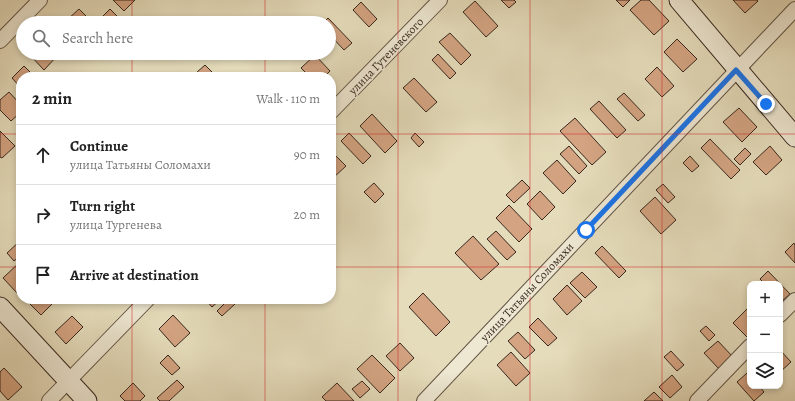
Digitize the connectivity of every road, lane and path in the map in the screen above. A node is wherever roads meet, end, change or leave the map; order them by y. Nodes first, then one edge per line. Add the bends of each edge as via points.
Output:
1 (40, 0) edge
2 (440, 0) edge
3 (678, 0) edge
4 (795, 9) edge
5 (24, 16) edge
6 (16, 24) edge
7 (0, 40) edge
8 (736, 70) junction
9 (336, 107) edge
10 (795, 137) edge
11 (795, 300) edge
12 (143, 304) edge
13 (0, 307) edge
14 (783, 312) edge
15 (747, 349) edge
16 (68, 381) junction
17 (49, 401) edge
18 (87, 401) edge
19 (424, 401) edge
20 (697, 401) edge

1 - 5 street
2 - 9 street, улица Гутеневского
3 - 8 main road
4 - 8 street, улица Татьяны Соломахи
6 - 7 street
8 - 10 main road
8 - 19 street, улица Татьяны Соломахи
11 - 14 street
12 - 16 street
13 - 16 main road
15 - 20 street
16 - 17 street
16 - 18 main road

